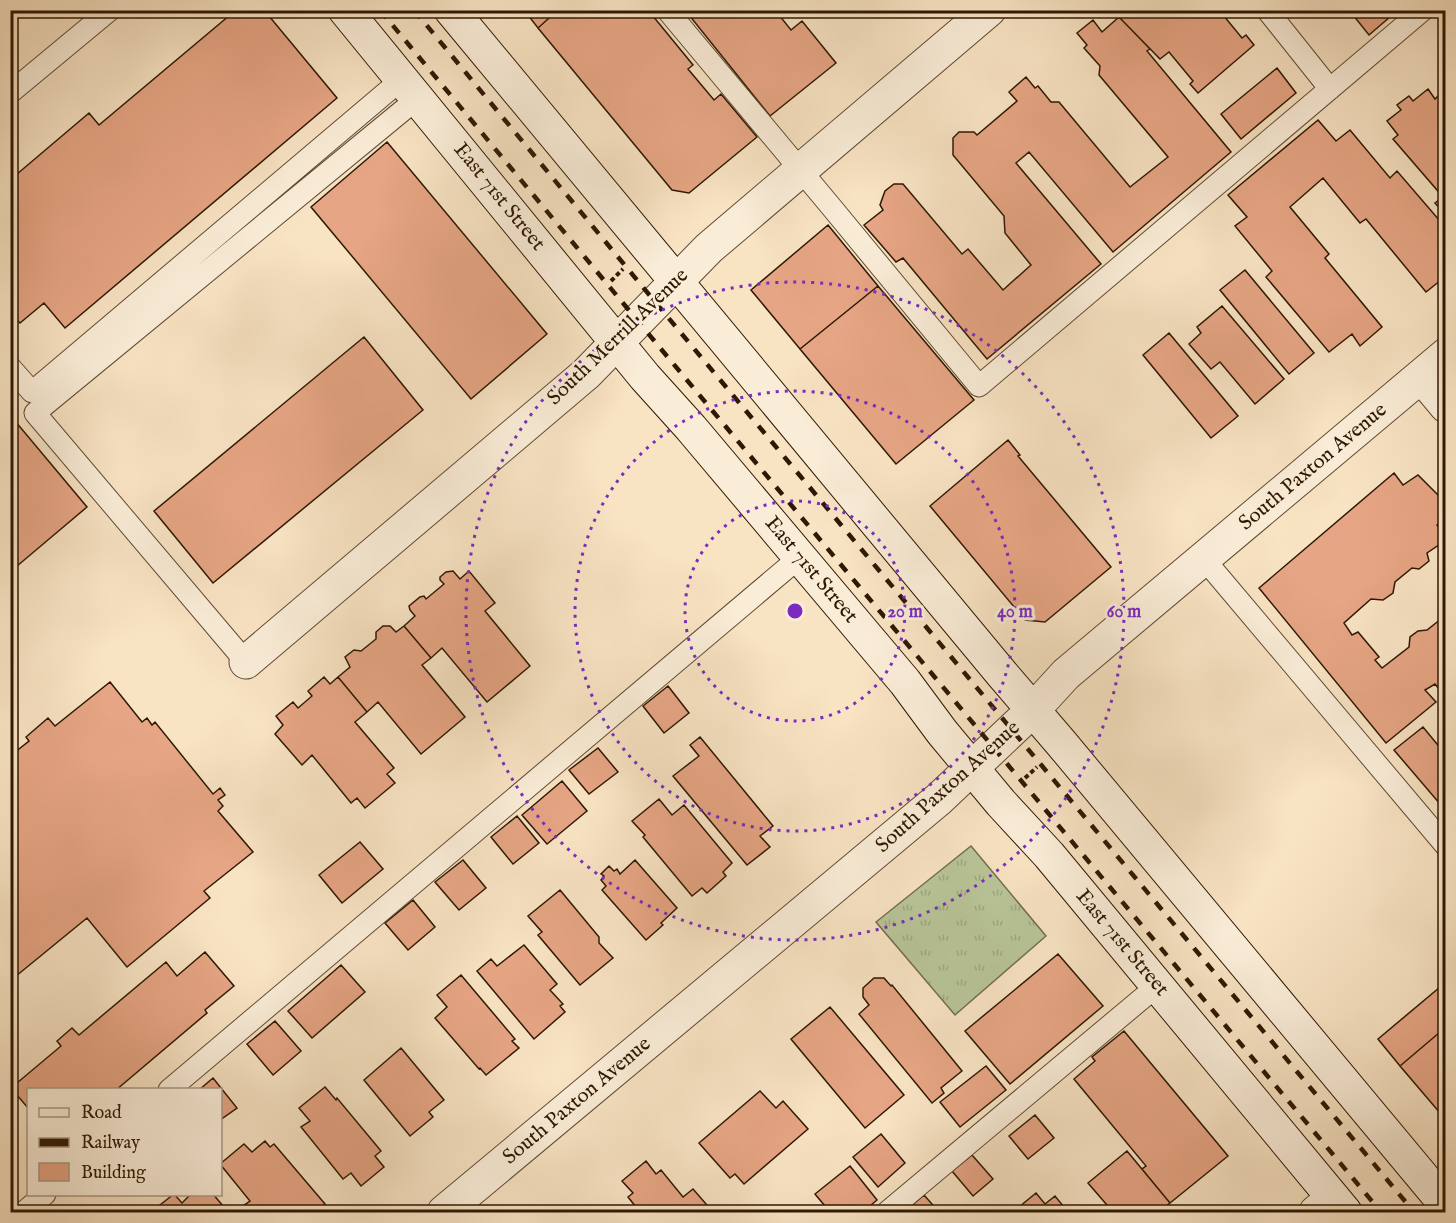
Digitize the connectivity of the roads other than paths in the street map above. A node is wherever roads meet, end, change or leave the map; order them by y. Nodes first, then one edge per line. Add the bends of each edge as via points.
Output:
1 (110, 10) edge
2 (345, 10) edge
3 (452, 10) edge
4 (667, 10) edge
5 (989, 10) edge
6 (1267, 10) edge
7 (1423, 10) edge
8 (410, 89) junction
9 (1330, 89) junction
10 (10, 93) edge
11 (800, 170) junction
12 (677, 281) junction
13 (617, 342) junction
14 (1446, 355) edge
15 (10, 367) edge
16 (1421, 376) junction
17 (1446, 406) edge
18 (800, 557) junction
19 (1204, 559) junction
20 (246, 662) joint
21 (1033, 710) junction
22 (972, 768) junction
23 (1446, 846) edge
24 (1157, 986) junction
25 (170, 1088) edge
26 (43, 1196) edge
27 (1446, 1205) edge
28 (1332, 1208) edge
29 (24, 1212) edge
30 (444, 1212) edge
31 (886, 1212) edge

1 - 10 lane
2 - 8 main road, East 71st Street
3 - 12 main road
4 - 11 lane
5 - 11 main road, South Merrill Avenue
6 - 9 lane
7 - 9 lane
8 - 13 main road, East 71st Street
8 - 15 lane via 32,392
8 - 20 lane via 36,413
9 - 11 lane via 979,386
11 - 12 main road, South Merrill Avenue via 709,248
12 - 13 main road, South Merrill Avenue
12 - 21 main road
13 - 18 main road, East 71st Street
13 - 20 main road, South Merrill Avenue via 586,374
14 - 16 main road, South Paxton Avenue
16 - 17 main road
16 - 19 main road, South Paxton Avenue
18 - 22 main road, East 71st Street
18 - 25 lane
19 - 21 main road, South Paxton Avenue via 1066,674
19 - 23 lane
21 - 22 main road, South Paxton Avenue
21 - 27 main road
22 - 24 main road, East 71st Street
22 - 30 main road, South Paxton Avenue
24 - 28 main road, East 71st Street
24 - 31 lane
26 - 29 lane

